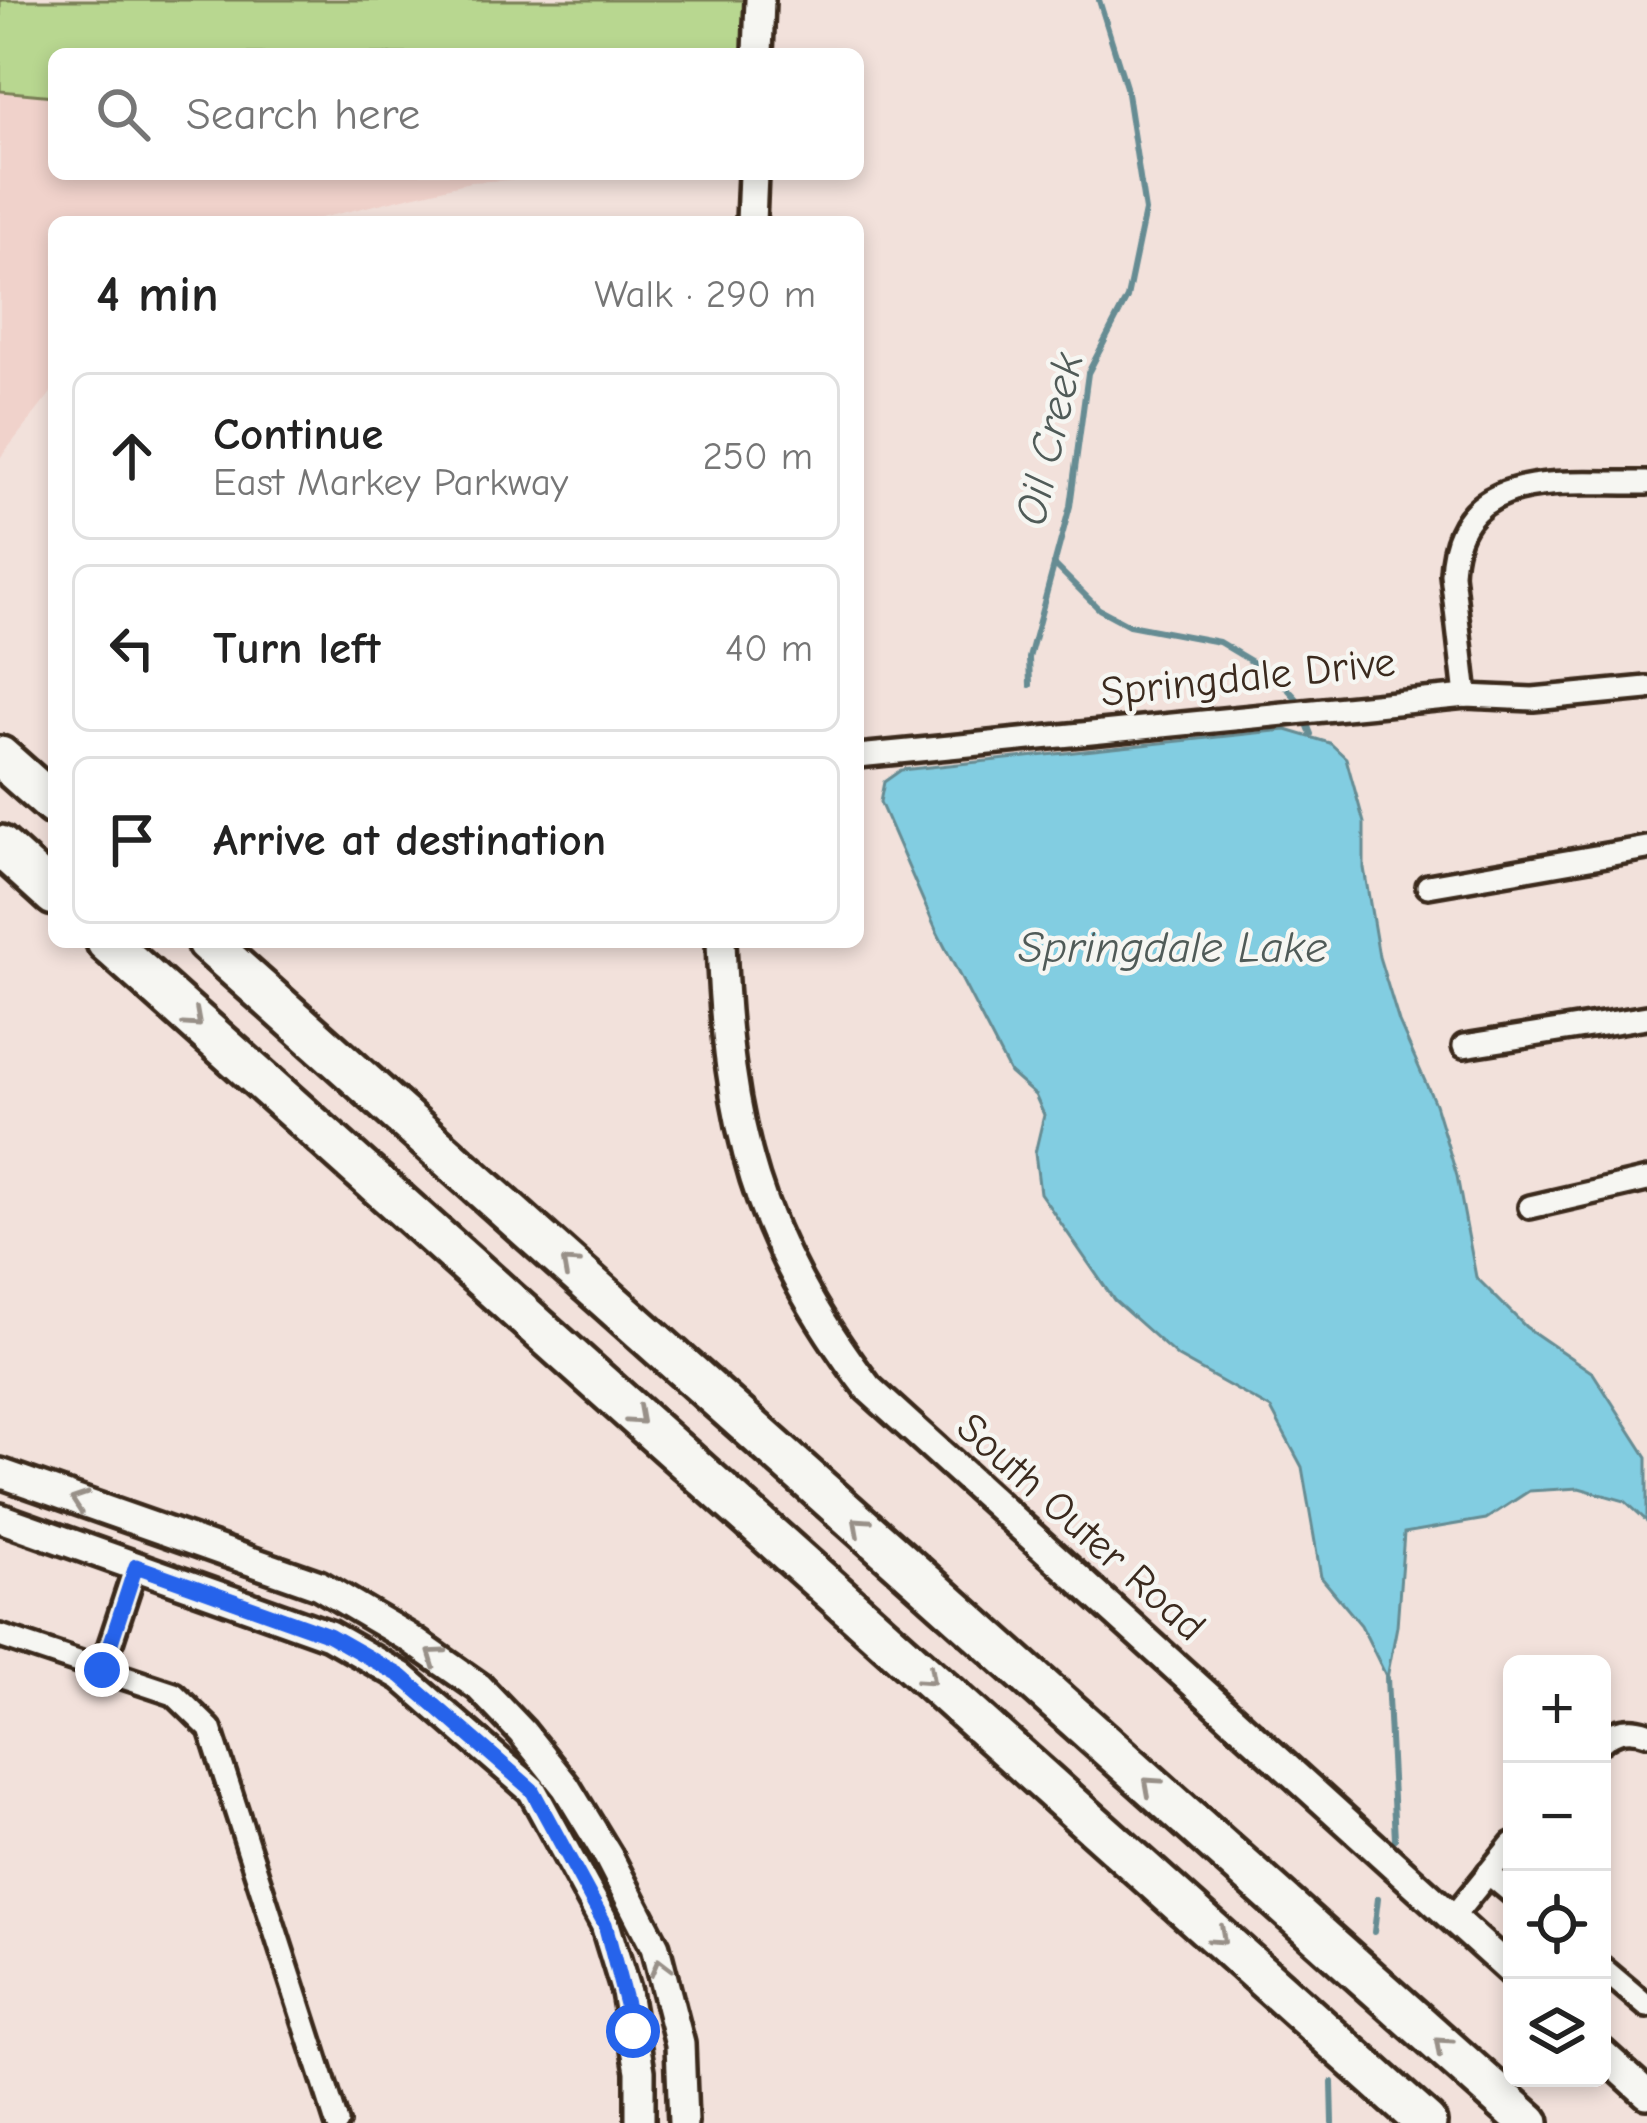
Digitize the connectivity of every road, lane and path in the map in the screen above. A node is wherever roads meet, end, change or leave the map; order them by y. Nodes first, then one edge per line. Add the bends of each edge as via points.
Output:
1 (760, 0) edge
2 (758, 48) edge
3 (753, 180) edge
4 (751, 216) edge
5 (1647, 483) edge
6 (1647, 688) edge
7 (1466, 696) junction
8 (864, 755) edge
9 (0, 757) edge
10 (48, 800) edge
11 (0, 846) edge
12 (1647, 848) edge
13 (1428, 886) dead end
14 (48, 890) edge
15 (114, 948) edge
16 (214, 948) edge
17 (721, 948) edge
18 (1647, 1017) edge
19 (1464, 1046) dead end
20 (1647, 1180) edge
21 (1530, 1207) dead end
22 (0, 1473) edge
23 (0, 1518) edge
24 (136, 1566) junction
25 (0, 1636) edge
26 (102, 1670) junction
27 (1611, 1733) edge
28 (1647, 1733) edge
29 (1503, 1855) edge
30 (1488, 1873) junction
31 (1503, 1886) edge
32 (1452, 1918) junction
33 (1503, 1964) edge
34 (1611, 1976) edge
35 (1647, 2006) edge
36 (1611, 2061) edge
37 (1647, 2094) edge
38 (337, 2123) edge
39 (640, 2123) edge
40 (683, 2123) edge
41 (1426, 2123) edge
42 (1529, 2123) edge

1 - 2 street
3 - 4 street
5 - 7 street via 1518,486 1469,517 1452,574
6 - 7 street, Springdale Drive
7 - 8 street, Springdale Drive
9 - 10 highway
11 - 14 highway
12 - 13 street
15 -> 41 highway
42 -> 16 highway
17 - 32 street, South Outer Road via 742,1142 780,1246 868,1388
18 - 19 street
20 - 21 street
40 -> 22 street via 680,2044 655,1947 566,1787 479,1688 319,1585
23 - 24 street
24 - 26 street
24 - 39 street via 329,1635 432,1701 532,1790 605,1924 640,2071
25 - 26 street
26 - 38 street via 174,1694 210,1729
27 - 28 street
29 - 30 street
30 - 31 street
30 - 32 street
32 - 33 street, South Outer Road
34 - 35 street
36 - 37 street

